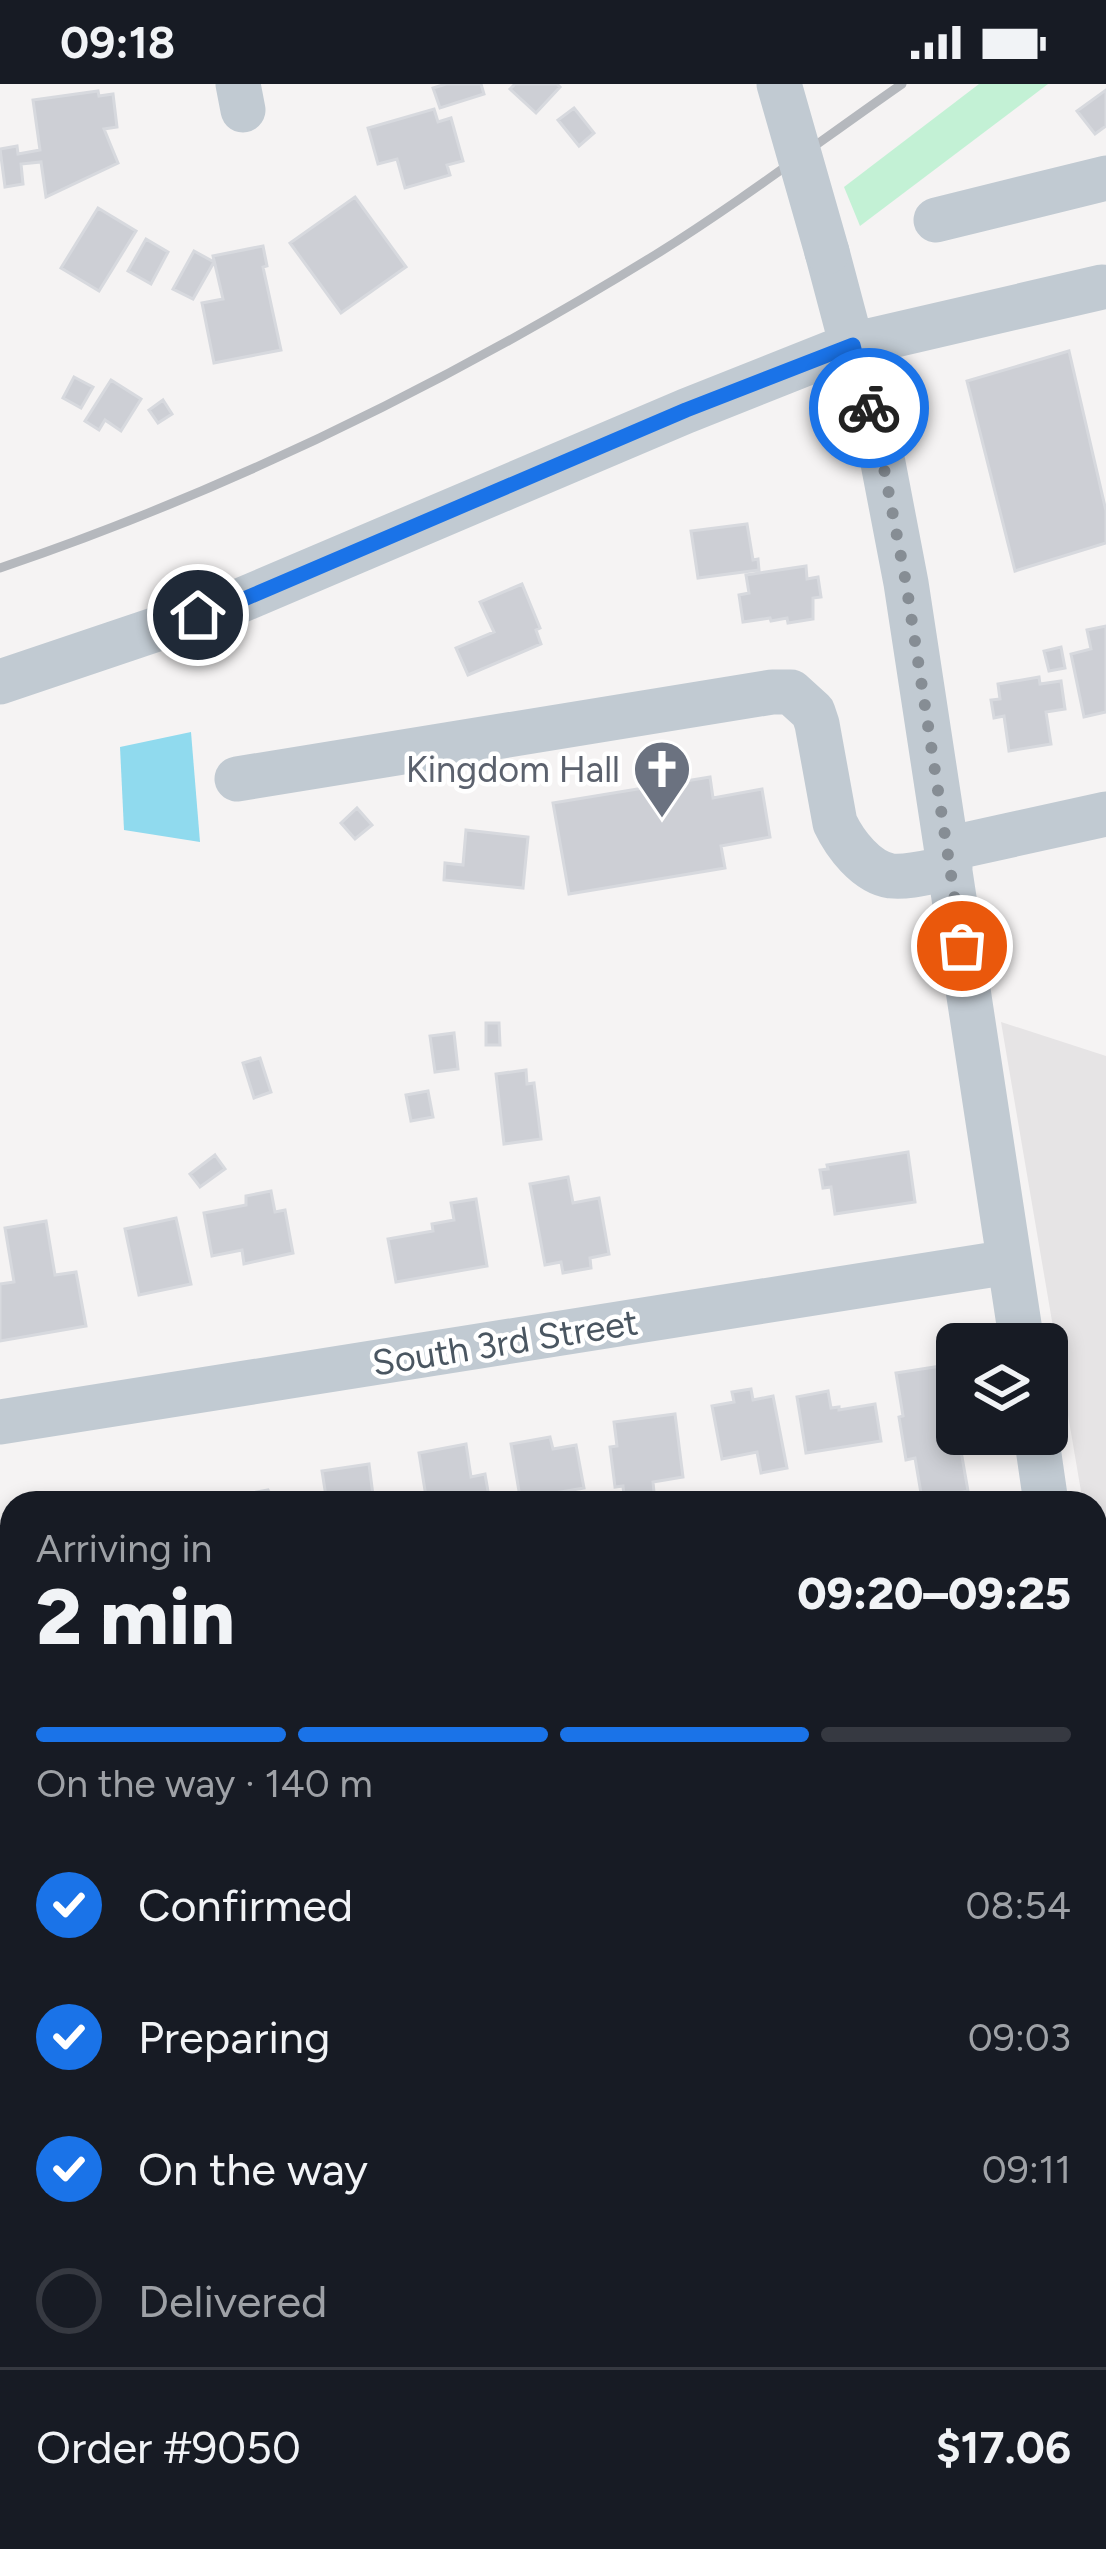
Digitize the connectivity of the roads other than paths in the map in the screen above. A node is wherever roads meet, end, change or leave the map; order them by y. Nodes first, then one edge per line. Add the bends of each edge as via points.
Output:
1 (778, 84) edge
2 (1106, 178) edge
3 (936, 220) dead end
4 (1105, 289) edge
5 (853, 345) junction
6 (0, 682) edge
7 (237, 779) dead end
8 (1106, 814) edge
9 (948, 859) junction
10 (1010, 1262) junction
11 (1019, 1323) edge
12 (0, 1422) edge
13 (1039, 1455) edge
14 (1044, 1491) edge

1 - 5 street, bridge
2 - 3 street
4 - 5 street
5 - 6 street via 237,602
5 - 9 street via 906,583
7 - 9 street via 790,692 813,712 836,823 856,854 893,876
8 - 9 street
9 - 10 street
10 - 11 street
10 - 12 street, South 3rd Street
13 - 14 street

